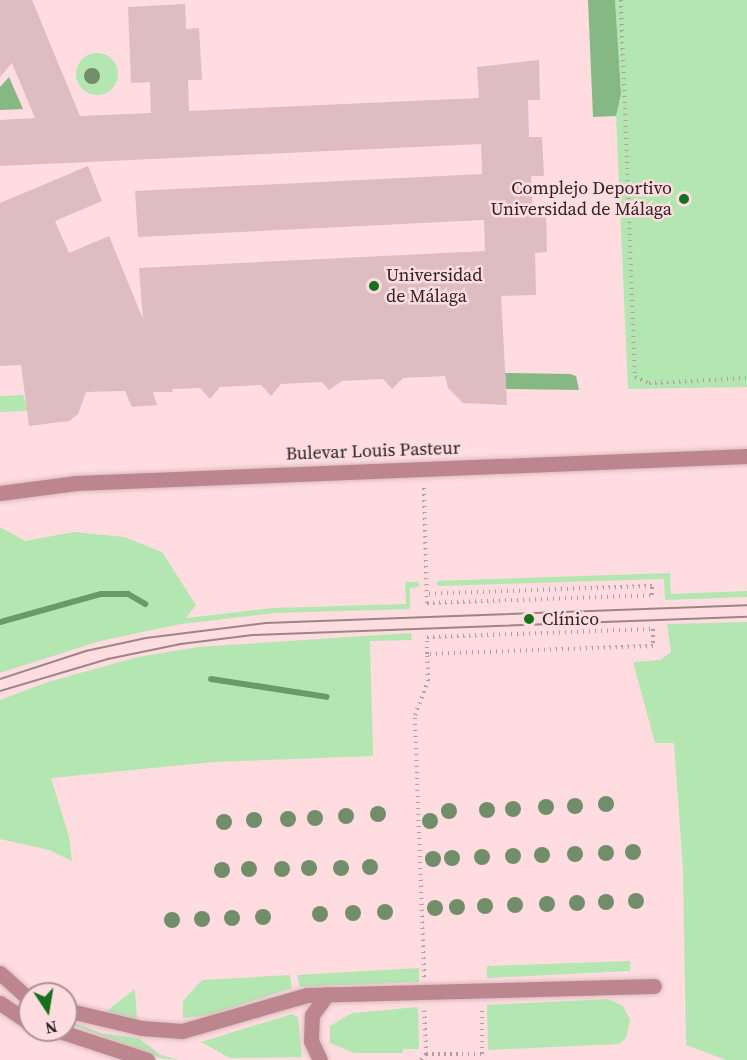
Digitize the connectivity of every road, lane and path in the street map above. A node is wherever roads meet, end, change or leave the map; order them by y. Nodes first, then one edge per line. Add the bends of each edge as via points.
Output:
1 (621, 0) edge
2 (747, 378) edge
3 (747, 456) edge
4 (424, 488) dead end
5 (0, 493) edge
6 (427, 594) junction
7 (427, 654) junction
8 (0, 974) edge
9 (436, 975) dead end
10 (424, 976) junction
11 (654, 986) dead end
12 (18, 990) edge
13 (483, 990) junction
14 (424, 992) junction
15 (327, 994) junction
16 (0, 1003) edge
17 (78, 1013) edge
18 (18, 1015) edge
19 (78, 1037) edge
20 (426, 1054) junction
21 (147, 1060) edge
22 (320, 1060) edge
23 (421, 1060) edge

1 - 2 path via 635,377 649,383
3 - 5 street, Bulevar Louis Pasteur via 76,483
4 - 6 path
6 - 6 path via 427,603 652,595 652,586
7 - 7 path via 427,637 653,629 653,646
7 - 10 path via 428,681 415,725
8 - 12 street
9 - 10 path
10 - 14 path
11 - 13 street
13 - 14 street
13 - 20 path via 482,1054
14 - 15 street
14 - 20 path
15 - 17 street via 307,995 182,1031 142,1028
15 - 22 street via 312,1015 311,1041
16 - 18 street
19 - 21 street
20 - 23 path

